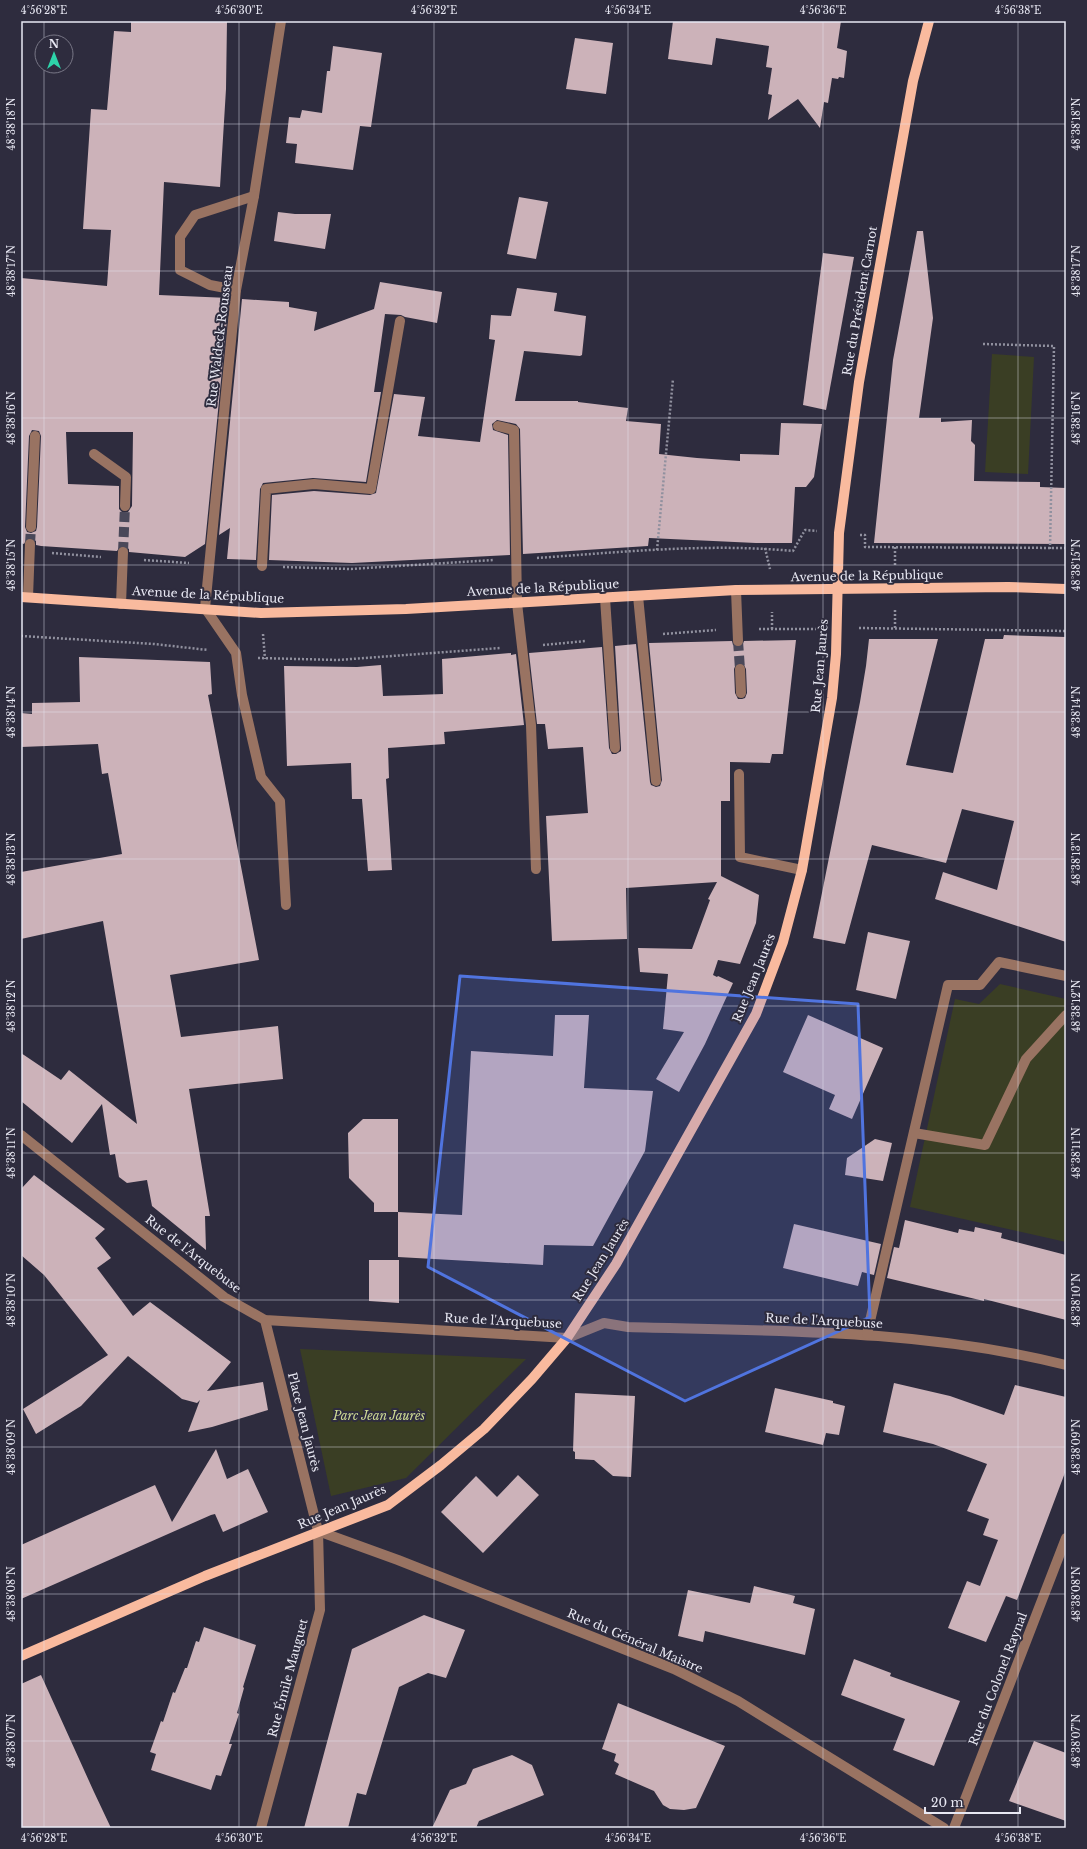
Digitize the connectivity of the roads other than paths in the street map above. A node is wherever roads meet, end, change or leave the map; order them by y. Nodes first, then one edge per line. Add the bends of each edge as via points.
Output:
1 (281, 21) edge
2 (929, 21) edge
3 (254, 196) junction
4 (236, 290) junction
5 (400, 320) dead end
6 (498, 426) dead end
7 (35, 436) dead end
8 (94, 454) dead end
9 (124, 506) tunnel mouth
10 (30, 527) tunnel mouth
11 (30, 548) tunnel mouth
12 (123, 555) tunnel mouth
13 (262, 566) road end
14 (838, 589) junction
15 (1066, 589) edge
16 (736, 590) junction
17 (638, 596) junction
18 (25, 597) edge
19 (605, 598) junction
20 (517, 603) junction
21 (121, 604) junction
22 (205, 608) junction
23 (738, 641) tunnel mouth
24 (740, 669) tunnel mouth
25 (741, 693) dead end
26 (614, 748) dead end
27 (739, 774) dead end
28 (656, 781) dead end
29 (536, 869) dead end
30 (802, 870) junction
31 (286, 905) dead end
32 (1066, 976) edge
33 (1066, 1015) edge
34 (914, 1133) junction
35 (21, 1135) edge
36 (265, 1320) junction
37 (867, 1334) junction
38 (567, 1338) junction
39 (1066, 1365) edge
40 (318, 1531) junction
41 (1066, 1538) edge
42 (21, 1656) edge
43 (261, 1828) edge
44 (944, 1828) edge
45 (954, 1828) edge

1 - 3 street, Rue Waldeck-Rousseau
2 - 14 main road, Rue du Président Carnot via 913,81 859,382 839,533
3 - 4 street, Rue Waldeck-Rousseau
3 - 4 street via 195,215 180,237 180,270 210,284
4 - 22 street, Rue Waldeck-Rousseau
5 - 13 street via 371,489 314,484 266,489
6 - 20 street via 514,430
7 - 10 street
8 - 9 street via 126,477
11 - 18 street
12 - 21 street
14 - 15 main road, Avenue de la République
14 - 16 main road, Avenue de la République
14 - 30 main road, Rue Jean Jaurès via 832,698
16 - 17 main road, Avenue de la République via 670,592
16 - 23 street
17 - 19 main road, Avenue de la République
17 - 28 street
18 - 21 main road, Avenue de la République
19 - 20 main road, Avenue de la République
19 - 26 street
20 - 22 main road, Avenue de la République via 261,613
20 - 29 street via 531,725
21 - 22 main road, Avenue de la République
22 - 31 street via 236,653 242,695 261,777 280,800
24 - 25 street
27 - 30 street via 740,857
30 - 38 main road, Rue Jean Jaurès via 783,942 756,1014 616,1264
32 - 34 street via 999,962 980,985 948,985
33 - 34 street via 1026,1059 985,1144
34 - 37 street
35 - 36 street, Rue de l'Arquebuse via 224,1297
36 - 38 street, Rue de l'Arquebuse
36 - 40 street, Place Jean Jaurès
37 - 38 street, Rue de l'Arquebuse via 628,1327 604,1323
37 - 39 street, Rue de l'Arquebuse via 979,1348
38 - 40 main road, Rue Jean Jaurès via 532,1380 484,1429 441,1465 388,1505
40 - 42 main road, Rue Jean Jaurès via 205,1576
40 - 43 street, Rue Émile Mauguet via 320,1610
40 - 44 street, Rue du Général Maistre via 674,1669 738,1701
41 - 45 street, Rue du Colonel Raynal

